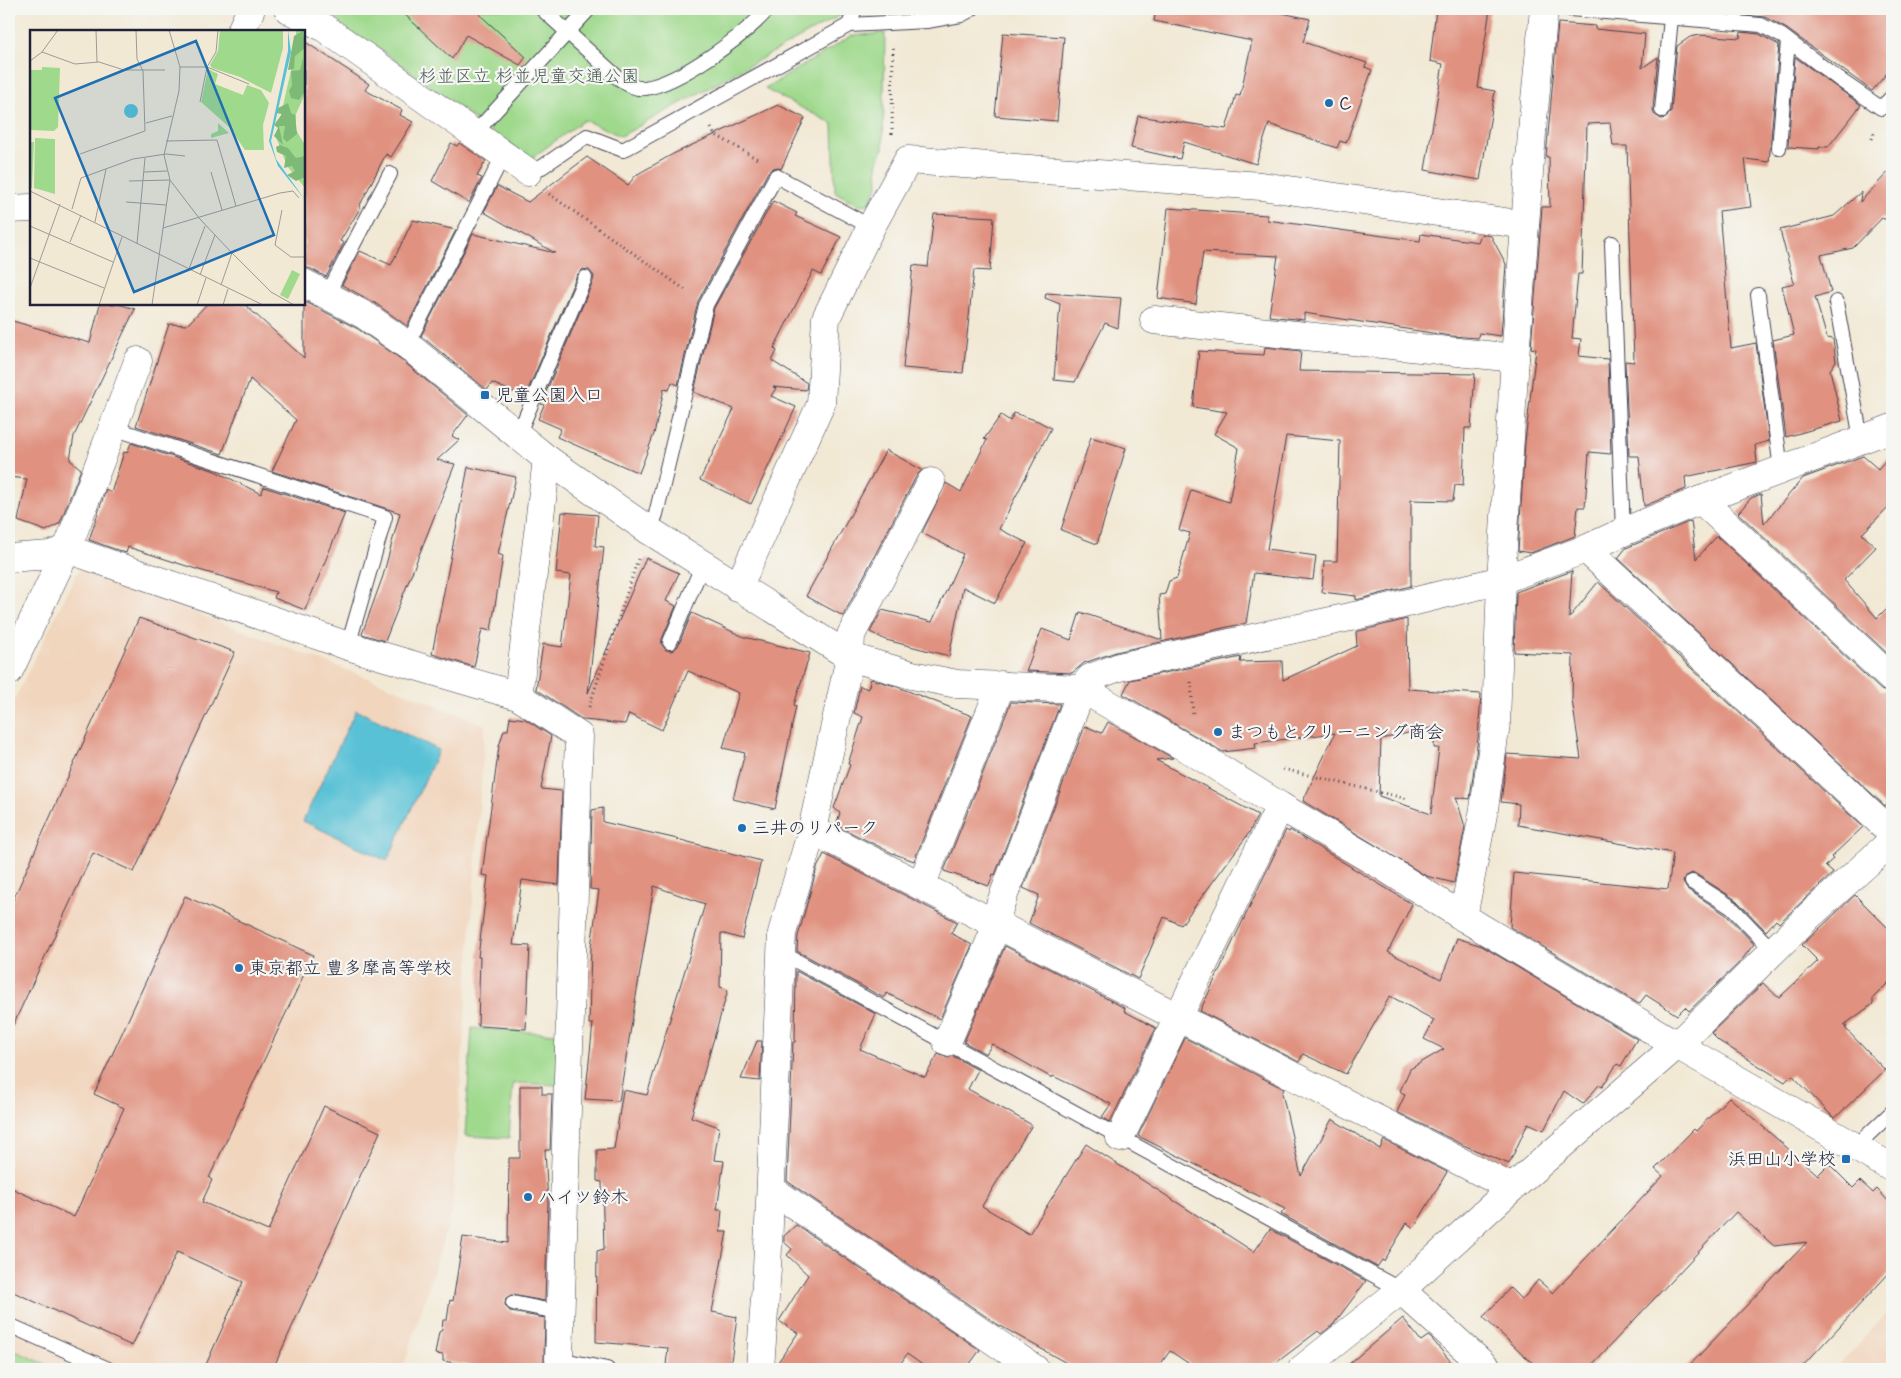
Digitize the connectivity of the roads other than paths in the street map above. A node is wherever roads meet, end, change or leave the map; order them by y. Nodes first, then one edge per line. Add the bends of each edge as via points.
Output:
1 (251, 9) edge
2 (288, 9) edge
3 (542, 9) edge
4 (589, 9) edge
5 (855, 9) edge
6 (972, 9) edge
7 (1544, 9) edge
8 (1570, 9) edge
9 (766, 12) edge
10 (1671, 18) junction
11 (849, 25) junction
12 (241, 30) edge
13 (567, 33) junction
14 (1788, 41) junction
15 (1892, 97) edge
16 (1662, 110) dead end
17 (474, 134) junction
18 (1780, 148) dead end
19 (503, 156) junction
20 (528, 172) joint
21 (390, 174) dead end
22 (30, 208) edge
23 (9, 209) edge
24 (1525, 225) junction
25 (871, 227) junction
26 (1612, 243) dead end
27 (585, 278) dead end
28 (316, 289) edge
29 (1758, 295) dead end
30 (1836, 302) dead end
31 (1154, 320) dead end
32 (407, 345) junction
33 (1515, 358) junction
34 (138, 361) dead end
35 (113, 428) junction
36 (1892, 428) edge
37 (518, 435) junction
38 (1861, 439) junction
39 (547, 459) junction
40 (1781, 469) junction
41 (931, 482) dead end
42 (1701, 500) junction
43 (650, 531) junction
44 (1623, 532) junction
45 (67, 549) junction
46 (1586, 549) junction
47 (9, 558) edge
48 (703, 564) junction
49 (1501, 580) junction
50 (738, 588) junction
51 (670, 642) dead end
52 (348, 646) junction
53 (850, 657) junction
54 (9, 671) edge
55 (1892, 679) edge
56 (1000, 686) junction
57 (1082, 688) junction
58 (518, 696) junction
59 (1280, 806) junction
60 (812, 830) junction
61 (1892, 833) edge
62 (1892, 841) edge
63 (1692, 882) dead end
64 (921, 886) junction
65 (1463, 917) junction
66 (994, 924) junction
67 (1773, 951) junction
68 (780, 952) junction
69 (1179, 1018) junction
70 (947, 1042) junction
71 (1676, 1046) junction
72 (1892, 1112) edge
73 (1120, 1138) junction
74 (1855, 1147) junction
75 (1892, 1168) edge
76 (1512, 1188) junction
77 (770, 1190) junction
78 (1400, 1290) junction
79 (513, 1304) dead end
80 (562, 1313) junction
81 (9, 1325) edge
82 (558, 1364) edge
83 (108, 1369) edge
84 (607, 1369) edge
85 (760, 1369) edge
86 (1035, 1369) edge
87 (1302, 1369) edge
88 (1488, 1369) edge

1 - 12 street
2 - 17 street via 323,27
3 - 13 lane
4 - 13 lane
5 - 11 lane
6 - 11 lane via 961,15 927,21
7 - 24 street
8 - 10 lane
9 - 13 lane via 734,40 702,61 673,78 644,88 629,85
10 - 14 lane via 1760,25
10 - 16 lane
11 - 20 lane via 623,150 587,136
13 - 17 lane
14 - 15 lane via 1881,108
14 - 18 lane
17 - 19 street
19 - 20 street
19 - 32 lane
21 - 28 lane
22 - 23 street
24 - 25 street via 1261,186 908,160
24 - 33 street
25 - 43 lane via 776,176 706,305
25 - 50 street via 826,318 821,404
26 - 44 lane
27 - 37 lane
28 - 32 street via 366,316
29 - 40 lane
30 - 38 lane
31 - 33 street
32 - 37 street
33 - 49 street
34 - 35 street
35 - 45 street
35 - 52 lane via 385,517
36 - 38 street
37 - 39 street
38 - 40 street
39 - 43 street
39 - 58 street
40 - 42 street
41 - 53 street via 851,635
42 - 44 street
42 - 55 street
43 - 48 street
44 - 46 street
45 - 47 street via 50,555
45 - 52 street
45 - 54 street
46 - 49 street
46 - 61 street
48 - 50 street
48 - 51 lane
49 - 57 street via 1119,667 1090,678
49 - 65 street via 1496,723
50 - 53 street
52 - 58 street
53 - 56 street via 912,676 957,684
53 - 60 street
56 - 57 street
56 - 64 street
57 - 59 street
57 - 66 street
58 - 80 street via 579,736
59 - 65 street
59 - 69 street
60 - 64 street
60 - 68 street via 782,933
62 - 67 street
63 - 67 lane via 1732,907
64 - 66 street
65 - 71 street
66 - 69 street
66 - 70 street via 992,937
67 - 71 street
68 - 70 lane
68 - 77 street
69 - 73 street
69 - 76 street
70 - 73 lane
71 - 74 street
71 - 76 street
72 - 74 lane
73 - 78 lane
74 - 75 street
76 - 78 street
77 - 85 street
77 - 86 street
78 - 87 street
78 - 88 street
79 - 80 lane
80 - 82 street
81 - 83 lane
82 - 84 lane

